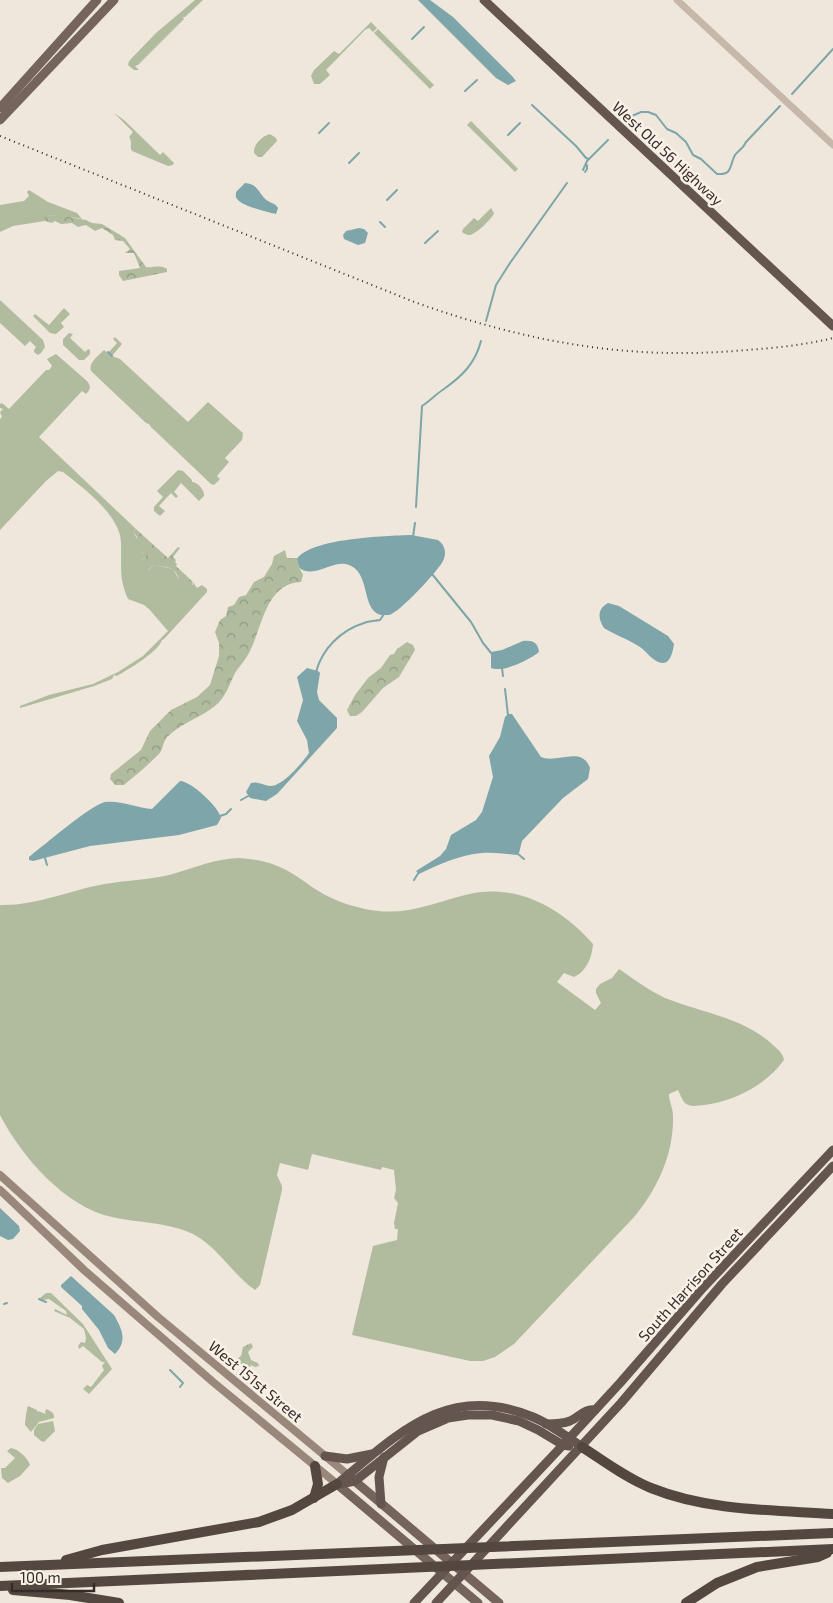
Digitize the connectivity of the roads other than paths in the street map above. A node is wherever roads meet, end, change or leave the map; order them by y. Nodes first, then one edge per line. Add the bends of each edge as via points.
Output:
1 (97, 0) edge
2 (114, 0) edge
3 (484, 0) edge
4 (677, 0) edge
5 (3, 109) edge
6 (0, 120) edge
7 (833, 146) edge
8 (833, 326) edge
9 (833, 1150) edge
10 (833, 1166) edge
11 (0, 1175) edge
12 (0, 1190) edge
13 (595, 1410) junction
14 (546, 1424) junction
15 (566, 1442) junction
16 (582, 1447) junction
17 (375, 1453) junction
18 (325, 1456) junction
19 (384, 1457) junction
20 (315, 1466) junction
21 (351, 1478) junction
22 (337, 1484) junction
23 (314, 1498) junction
24 (381, 1504) junction
25 (833, 1514) edge
26 (833, 1533) edge
27 (833, 1550) edge
28 (48, 1565) junction
29 (0, 1567) edge
30 (0, 1586) edge
31 (0, 1589) edge
32 (119, 1603) edge
33 (414, 1603) edge
34 (436, 1603) edge
35 (478, 1603) edge
36 (500, 1603) edge
37 (686, 1603) edge

1 - 5 main road
2 - 5 main road
3 - 8 highway, West Old 56 Highway
4 - 7 street
5 - 6 main road
9 - 13 highway, South Harrison Street via 701,1290
10 - 16 highway, South Harrison Street via 722,1284
11 - 18 main road, West 151st Street via 158,1317
12 - 20 main road, West 151st Street via 84,1270
13 - 14 highway via 587,1410 567,1422
13 - 15 highway, South Harrison Street
14 - 15 highway
14 - 17 highway via 502,1408 457,1408 412,1424
15 - 16 highway
15 - 19 highway via 519,1421 492,1415 468,1415 448,1418 418,1431
15 - 33 highway, South Harrison Street
16 - 25 highway via 634,1480 685,1500
16 - 34 highway, South Harrison Street
17 - 18 highway via 347,1459
17 - 21 highway
18 - 21 main road, West 151st Street
19 - 21 highway
19 - 24 highway via 379,1476
20 - 22 main road, West 151st Street
20 - 23 highway via 318,1484
21 - 22 highway
21 - 24 main road, West 151st Street
22 - 23 highway
22 - 35 main road, West 151st Street
23 - 28 highway via 259,1522 102,1550
24 - 36 main road, West 151st Street
26 - 28 highway
27 - 30 highway
27 - 37 highway via 818,1557 756,1567 717,1583
28 - 29 highway
31 - 32 highway

